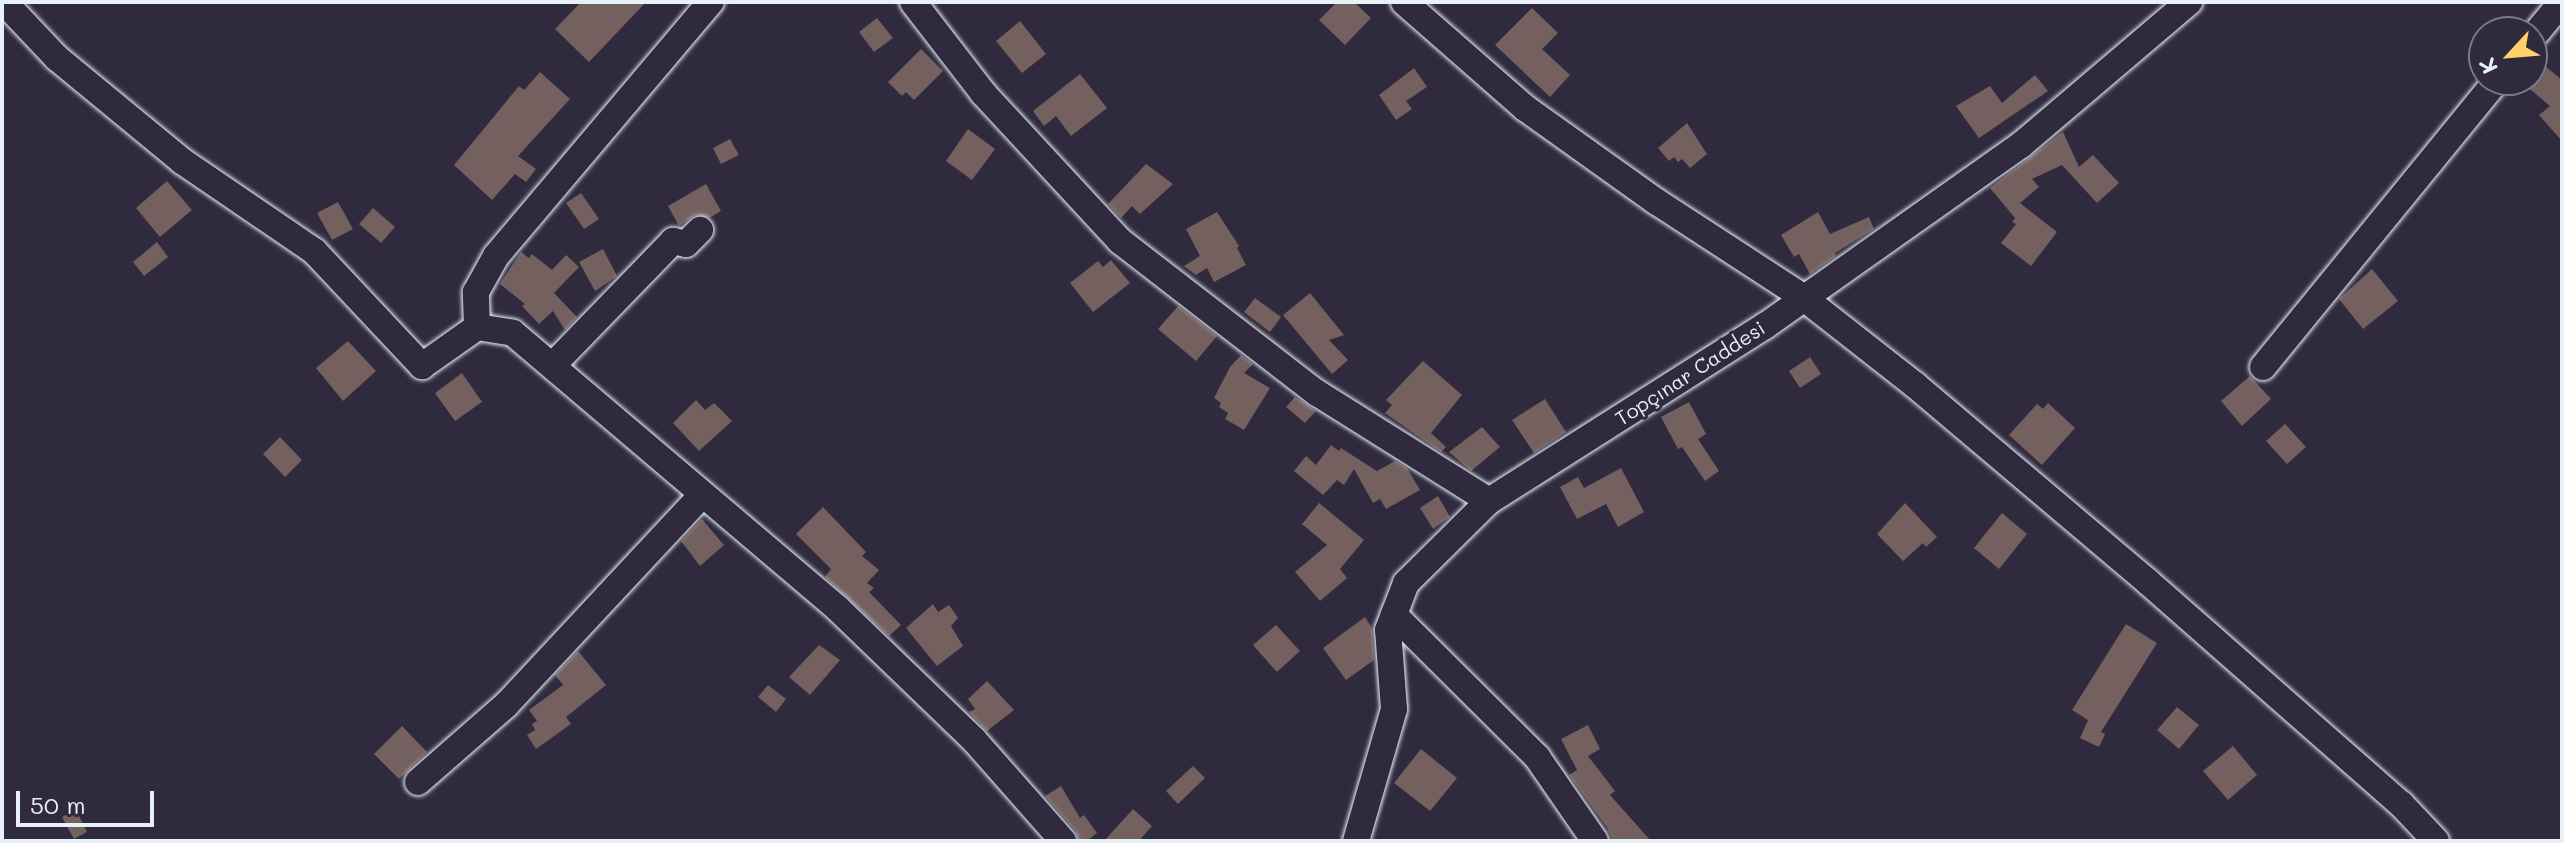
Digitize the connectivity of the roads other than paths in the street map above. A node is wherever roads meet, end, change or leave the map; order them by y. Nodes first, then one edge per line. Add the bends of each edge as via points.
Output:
1 (4, 2) edge
2 (711, 2) edge
3 (913, 2) edge
4 (1404, 2) edge
5 (2189, 2) edge
6 (2562, 2) edge
7 (2548, 19) edge
8 (2484, 96) edge
9 (700, 230) dead end
10 (1804, 298) junction
11 (477, 327) junction
12 (553, 365) junction
13 (2263, 367) dead end
14 (701, 496) junction
15 (1489, 501) junction
16 (1394, 615) junction
17 (418, 782) dead end
18 (1063, 841) edge
19 (1356, 841) edge
20 (1595, 841) edge
21 (2436, 841) edge

1 - 11 street via 57,58 182,161 314,251 422,366
2 - 11 street via 496,256 476,292
3 - 15 street via 983,93 1120,241 1317,393
4 - 10 street via 1525,108
5 - 10 street, Topçınar Caddesi via 2021,145
6 - 7 street
8 - 13 street
9 - 12 street via 686,244 673,241
10 - 15 street, Topçınar Caddesi
10 - 21 street via 2147,581 2401,804
11 - 12 street via 513,333
12 - 14 street
14 - 17 street via 506,705
14 - 18 street via 849,619 974,740
15 - 16 street, Topçınar Caddesi via 1406,583
16 - 19 street, Topçınar Caddesi via 1388,630 1394,709
16 - 20 street via 1537,757

